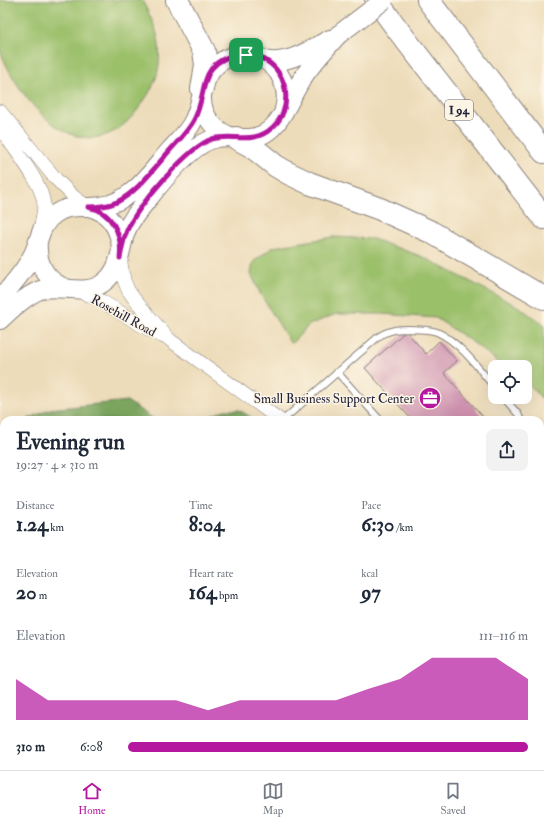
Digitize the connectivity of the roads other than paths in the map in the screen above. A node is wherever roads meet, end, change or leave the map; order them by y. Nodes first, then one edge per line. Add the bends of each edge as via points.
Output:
1 (178, 0) edge
2 (376, 0) edge
3 (384, 0) edge
4 (428, 0) edge
5 (338, 35) junction
6 (260, 58) junction
7 (202, 89) junction
8 (0, 111) edge
9 (283, 113) junction
10 (0, 126) edge
11 (236, 138) junction
12 (544, 152) edge
13 (88, 207) junction
14 (544, 218) edge
15 (38, 241) junction
16 (120, 258) junction
17 (72, 290) junction
18 (544, 298) edge
19 (0, 299) edge
20 (0, 320) edge
21 (170, 340) junction
22 (338, 372) junction
23 (488, 380) edge
24 (509, 404) edge
25 (276, 416) edge
26 (287, 416) edge
27 (376, 416) edge
28 (519, 416) edge

1 - 7 highway via 204,51 206,65
2 - 14 highway, I 94
3 - 5 main road, bridge
4 - 12 highway
5 - 6 main road via 281,60
5 - 9 main road via 303,78
6 - 7 main road via 241,54 224,60 210,72
6 - 9 main road via 275,69 283,81 286,99
7 - 11 main road via 202,103 209,121 219,131
7 - 13 main road via 192,124 131,193 116,202
8 - 13 street via 56,179
9 - 11 main road via 275,125 264,134
10 - 15 street via 34,178 41,195 44,208
11 - 16 main road via 209,141 196,148 182,161 131,222 124,237
11 - 18 highway via 252,146 288,173 431,232
13 - 15 main road via 68,207 54,214 43,226
13 - 16 main road via 99,210 116,227 121,242
15 - 17 main road, Rosehill Road via 38,257 45,272 57,284
15 - 19 main road via 26,267
16 - 17 main road via 114,272 103,283 88,289
16 - 21 street, Rosehill Road via 128,290
17 - 20 main road via 44,289 17,305
17 - 21 street, Rosehill Road via 104,302 148,330
21 - 25 street, Rosehill Road
22 - 23 lane via 386,332 399,329 428,330 439,333 454,344
22 - 26 lane
22 - 27 lane
24 - 28 lane

